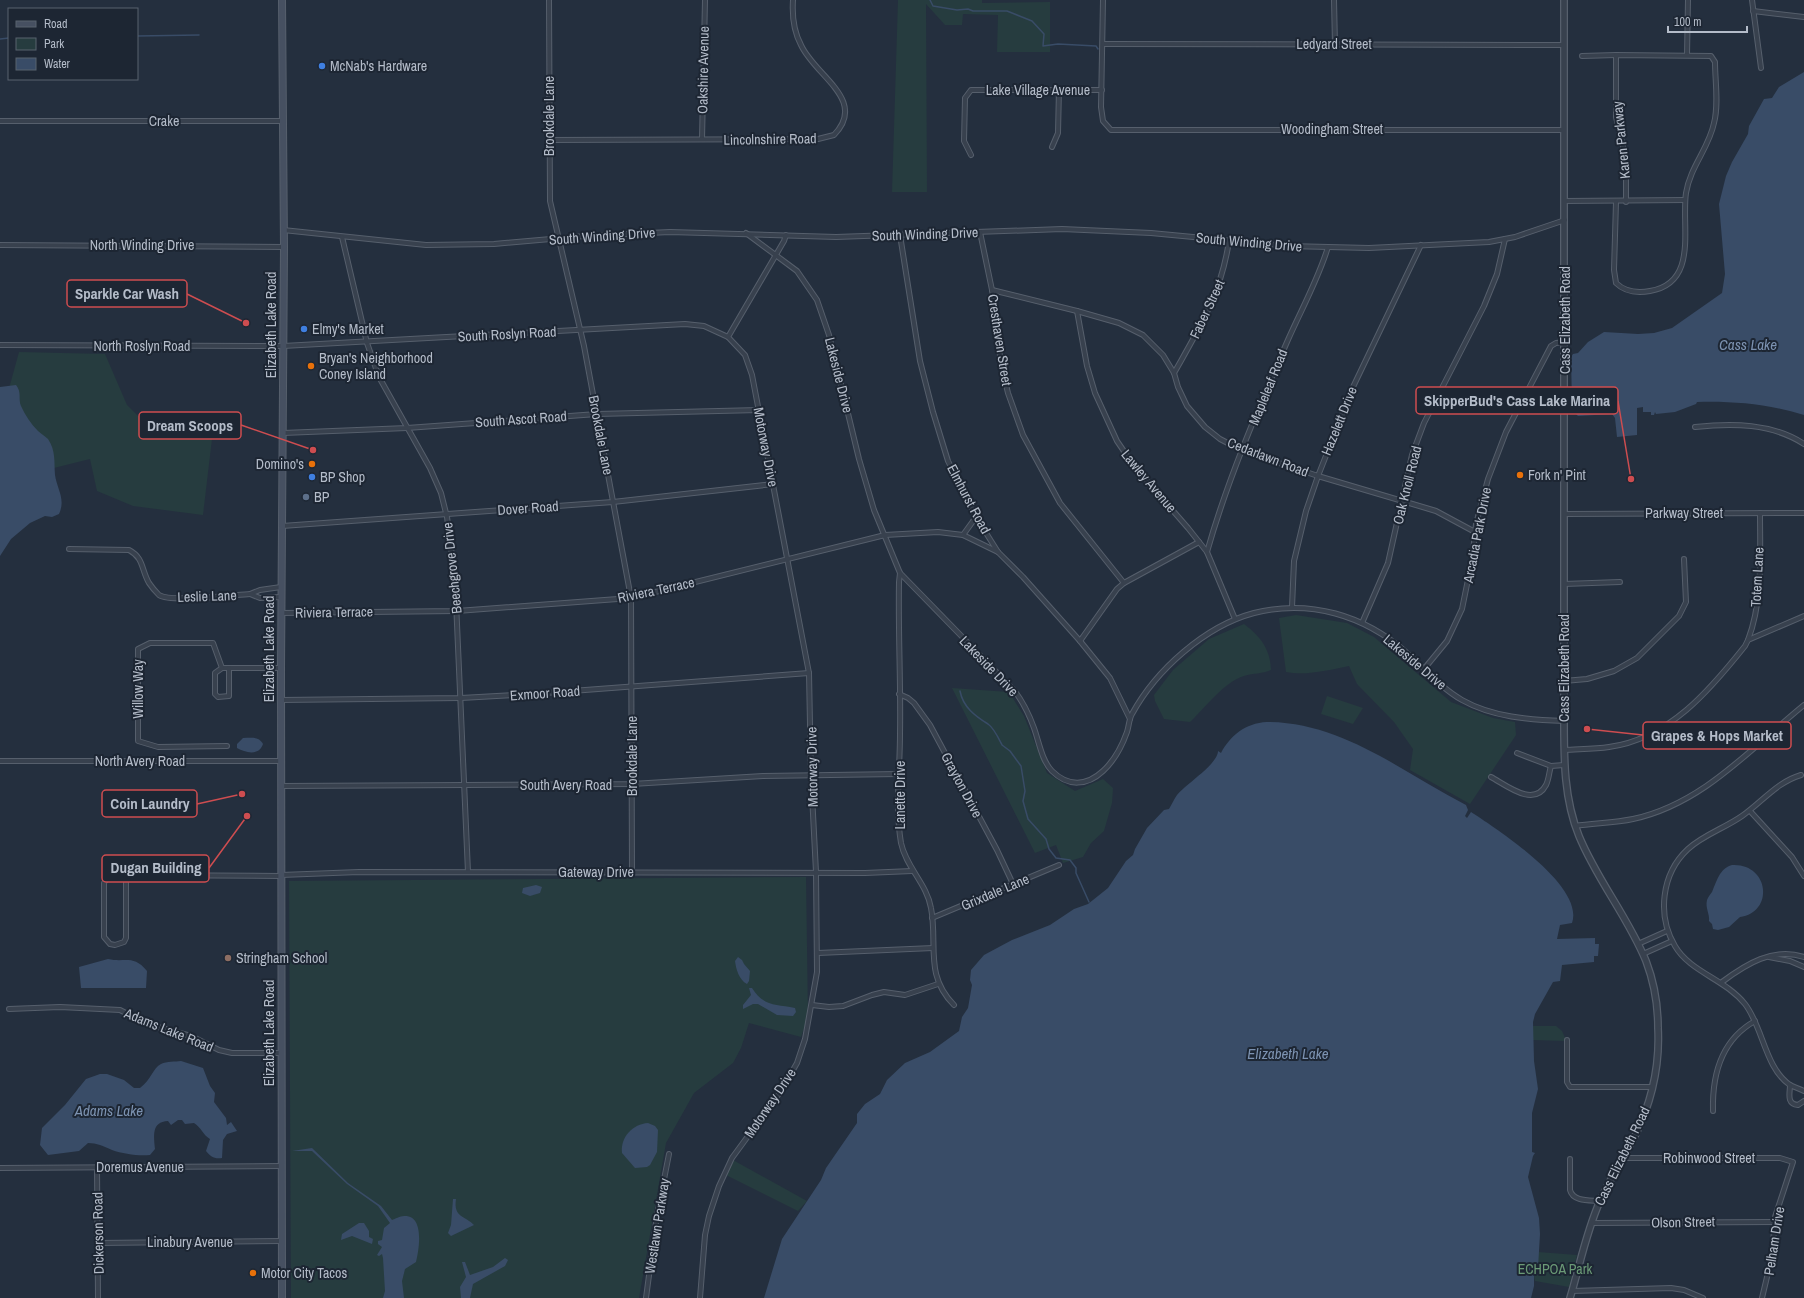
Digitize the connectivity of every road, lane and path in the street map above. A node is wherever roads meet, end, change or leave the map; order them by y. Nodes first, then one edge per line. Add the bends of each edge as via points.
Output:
1 (282, 0) edge
2 (549, 0) edge
3 (705, 0) edge
4 (793, 0) edge
5 (1103, 0) edge
6 (1334, 0) edge
7 (1564, 0) edge
8 (1688, 0) edge
9 (1752, 0) edge
10 (1753, 11) junction
11 (1804, 17) edge
12 (1103, 44) junction
13 (1334, 44) junction
14 (1564, 44) junction
15 (1687, 54) junction
16 (1616, 55) junction
17 (1582, 56) dead end
18 (1761, 68) dead end
19 (1059, 90) junction
20 (1102, 90) junction
21 (0, 121) edge
22 (284, 121) junction
23 (1564, 130) junction
24 (549, 140) junction
25 (702, 140) junction
26 (1052, 147) dead end
27 (971, 155) dead end
28 (1685, 200) junction
29 (1564, 201) junction
30 (1616, 202) junction
31 (1626, 202) junction
32 (1565, 220) junction
33 (284, 230) junction
34 (980, 232) junction
35 (746, 233) junction
36 (786, 235) junction
37 (900, 235) junction
38 (342, 237) junction
39 (558, 238) junction
40 (1505, 239) junction
41 (1230, 241) junction
42 (0, 245) edge
43 (1421, 245) junction
44 (284, 247) junction
45 (1328, 247) junction
46 (777, 254) junction
47 (992, 290) junction
48 (1077, 310) junction
49 (580, 330) junction
50 (728, 337) junction
51 (367, 342) junction
52 (1565, 342) junction
53 (0, 345) edge
54 (283, 346) junction
55 (1174, 373) junction
56 (759, 410) junction
57 (597, 414) junction
58 (1695, 427) dead end
59 (407, 428) junction
60 (283, 433) junction
61 (1804, 444) edge
62 (1243, 451) junction
63 (1318, 476) junction
64 (774, 484) junction
65 (1401, 500) junction
66 (614, 502) junction
67 (1760, 513) junction
68 (1804, 513) edge
69 (447, 514) junction
70 (1565, 514) junction
71 (976, 517) junction
72 (282, 526) junction
73 (1475, 532) junction
74 (885, 535) junction
75 (963, 535) junction
76 (1199, 542) junction
77 (69, 549) dead end
78 (998, 552) junction
79 (1207, 552) junction
80 (787, 559) junction
81 (1684, 559) dead end
82 (900, 573) junction
83 (1620, 582) dead end
84 (1124, 583) junction
85 (1564, 584) junction
86 (281, 587) junction
87 (250, 594) junction
88 (281, 597) junction
89 (631, 598) junction
90 (1292, 607) junction
91 (457, 611) junction
92 (281, 613) junction
93 (1804, 616) edge
94 (1235, 619) junction
95 (1362, 623) junction
96 (1748, 640) junction
97 (1080, 641) junction
98 (222, 668) junction
99 (229, 668) junction
100 (281, 668) junction
101 (1424, 669) junction
102 (809, 673) junction
103 (1564, 681) junction
104 (633, 686) junction
105 (899, 694) junction
106 (461, 698) junction
107 (281, 700) junction
108 (1804, 705) edge
109 (1130, 719) junction
110 (1564, 721) junction
111 (227, 746) dead end
112 (1564, 750) junction
113 (1517, 753) dead end
114 (0, 761) edge
115 (281, 761) junction
116 (1564, 765) junction
117 (1551, 766) junction
118 (899, 774) junction
119 (811, 775) junction
120 (1801, 775) dead end
121 (1491, 777) dead end
122 (632, 784) junction
123 (464, 785) junction
124 (281, 786) junction
125 (1750, 811) junction
126 (1575, 826) junction
127 (1059, 865) dead end
128 (912, 871) junction
129 (468, 872) junction
130 (632, 872) junction
131 (816, 872) junction
132 (126, 875) junction
133 (281, 875) junction
134 (1804, 876) edge
135 (1013, 884) junction
136 (932, 918) junction
137 (1667, 930) junction
138 (1672, 941) junction
139 (1638, 944) junction
140 (933, 948) junction
141 (818, 953) junction
142 (1642, 954) junction
143 (1769, 957) junction
144 (1804, 957) edge
145 (1804, 960) edge
146 (1802, 966) edge
147 (1722, 982) junction
148 (938, 984) junction
149 (812, 1005) junction
150 (954, 1005) dead end
151 (9, 1009) dead end
152 (1755, 1021) junction
153 (1567, 1040) dead end
154 (281, 1053) junction
155 (1790, 1085) junction
156 (1653, 1087) junction
157 (1804, 1090) edge
158 (1804, 1101) edge
159 (1713, 1111) dead end
160 (669, 1154) dead end
161 (1623, 1158) junction
162 (1570, 1159) dead end
163 (1793, 1162) joint
164 (281, 1166) junction
165 (97, 1167) junction
166 (0, 1168) edge
167 (1600, 1201) junction
168 (1775, 1222) junction
169 (1591, 1223) junction
170 (281, 1242) junction
171 (98, 1243) junction
172 (1572, 1291) junction
173 (98, 1298) edge
174 (282, 1298) edge
175 (646, 1298) edge
176 (700, 1298) edge
177 (1570, 1298) edge
178 (1703, 1298) edge
179 (1762, 1298) edge

1 - 22 main road, Elizabeth Lake Road
2 - 24 street, Brookdale Lane
3 - 25 street, Oakshire Avenue
4 - 25 street, Lincolnshire Road via 792,10 801,46 844,100 847,113 840,129 834,135 823,138
5 - 12 street
6 - 13 street
7 - 14 street, Cass Elizabeth Road
8 - 15 street
9 - 10 street
10 - 11 street
10 - 18 street
12 - 13 street, Ledyard Street
12 - 20 street
13 - 14 street, Ledyard Street
14 - 23 street, Cass Elizabeth Road
15 - 16 street
15 - 28 street via 1714,59 1716,95 1714,123 1693,169
16 - 17 street
16 - 31 street, Karen Parkway via 1616,117 1626,159
19 - 20 street, Lake Village Avenue
19 - 26 street via 1058,133
19 - 27 street, Lake Village Avenue via 971,90 965,98 964,141
20 - 23 street, Woodingham Street via 1102,121 1111,130
21 - 22 street, Crake
22 - 33 main road, Elizabeth Lake Road
23 - 29 street, Cass Elizabeth Road
24 - 25 street, Lincolnshire Road
24 - 39 street, Brookdale Lane via 550,201
28 - 30 street via 1686,248 1680,269 1663,288 1646,292 1624,290 1614,279
28 - 31 street
29 - 30 street
29 - 32 street, Cass Elizabeth Road
30 - 31 street
32 - 40 street, South Winding Drive
32 - 52 street, Cass Elizabeth Road
33 - 38 street, South Winding Drive
33 - 44 main road, Elizabeth Lake Road
34 - 37 street, South Winding Drive
34 - 41 street, South Winding Drive via 1103,230
34 - 47 street, Cresthaven Street
35 - 36 street, South Winding Drive
35 - 39 street, South Winding Drive via 670,232
35 - 46 street, Lakeside Drive
36 - 37 street, South Winding Drive
36 - 46 street
37 - 71 street, Elmhurst Road via 920,361 933,412 948,461
38 - 39 street, South Winding Drive via 426,245 494,244
38 - 51 street, Beechgrove Drive
39 - 49 street, Brookdale Lane
40 - 43 street, South Winding Drive
40 - 65 street, Oak Knoll Road via 1497,274 1484,306 1424,423 1412,455
41 - 45 street, South Winding Drive
41 - 55 street, Faber Street via 1226,265 1217,292
42 - 44 street, North Winding Drive
43 - 45 street, South Winding Drive
43 - 63 street, Hazelett Drive via 1353,387
44 - 54 main road, Elizabeth Lake Road
45 - 62 street, Mapleleaf Road via 1322,267 1304,302
46 - 50 street
46 - 74 street, Lakeside Drive via 797,271 816,300 829,336 859,459 874,510
47 - 48 street, Cedarlawn Road
47 - 84 street, Cresthaven Street via 1008,393 1023,435 1060,503
48 - 55 street, Cedarlawn Road via 1119,323 1143,335 1163,355
48 - 76 street, Lawley Avenue via 1095,393 1117,441 1134,466
49 - 50 street, South Roslyn Road via 685,324 704,326
49 - 51 street, South Roslyn Road
49 - 57 street, Brookdale Lane
50 - 56 street, Motorway Drive via 744,355 752,375
51 - 54 street, South Roslyn Road
51 - 59 street, Beechgrove Drive via 379,377
52 - 70 street, Cass Elizabeth Road
52 - 73 street, Arcadia Park Drive via 1551,346 1506,432 1488,479
53 - 54 street, North Roslyn Road
54 - 60 main road, Elizabeth Lake Road
55 - 62 street, Cedarlawn Road via 1187,406 1205,427
56 - 57 street, South Ascot Road
56 - 64 street, Motorway Drive
57 - 59 street, South Ascot Road
57 - 66 street, Brookdale Lane
58 - 61 street via 1759,427 1793,436
59 - 60 street, South Ascot Road
59 - 69 street, Beechgrove Drive via 430,468
60 - 72 main road, Elizabeth Lake Road
62 - 63 street, Cedarlawn Road
62 - 79 street, Mapleleaf Road
63 - 65 street, Cedarlawn Road
63 - 90 street, Hazelett Drive via 1306,511 1294,562
64 - 66 street, Dover Road
64 - 80 street, Motorway Drive
65 - 73 street, Cedarlawn Road via 1436,511
65 - 95 street, Oak Knoll Road via 1388,563
66 - 69 street, Dover Road
66 - 89 street, Brookdale Lane
67 - 68 street, Parkway Street
67 - 70 street, Parkway Street
67 - 96 street, Totem Lane via 1758,596 1754,625
69 - 72 street, Dover Road
69 - 91 street, Beechgrove Drive
70 - 85 street, Cass Elizabeth Road
71 - 75 street
71 - 78 street, Elmhurst Road
72 - 86 main road, Elizabeth Lake Road
73 - 101 street, Arcadia Park Drive via 1462,609 1447,641
74 - 75 street, Riviera Terrace via 938,532
74 - 80 street, Riviera Terrace
74 - 82 street, Lakeside Drive
75 - 78 street, Riviera Terrace
76 - 79 street, Lawley Avenue
76 - 84 street
77 - 87 street, Leslie Lane via 129,550 137,555 149,583 159,595 167,597
78 - 97 street, Elmhurst Road
79 - 94 street, Lawley Avenue
80 - 89 street, Riviera Terrace
80 - 102 street, Motorway Drive
81 - 103 street via 1686,602 1679,616 1637,658 1614,671 1587,679
82 - 105 street, Lanette Drive
82 - 109 street, Lakeside Drive via 1014,690 1024,705 1046,763 1059,777 1069,783 1083,784 1094,779 1110,764 1122,745
83 - 85 street
84 - 97 street
85 - 103 street, Cass Elizabeth Road
86 - 87 street, Leslie Lane
86 - 88 main road, Elizabeth Lake Road
87 - 88 street, Leslie Lane via 260,598
88 - 92 main road, Elizabeth Lake Road
89 - 91 street, Riviera Terrace
89 - 104 street, Brookdale Lane
90 - 94 street, Lakeside Drive
90 - 95 street, Lakeside Drive via 1326,610
91 - 92 street, Riviera Terrace
91 - 106 street, Beechgrove Drive
92 - 100 main road, Elizabeth Lake Road
93 - 96 street
94 - 109 street, Lakeside Drive via 1189,646 1158,678
95 - 101 street, Lakeside Drive via 1387,636
96 - 112 street, Totem Lane via 1711,688 1670,724 1643,738 1610,747
97 - 109 street, Elmhurst Road via 1110,678
98 - 99 street
98 - 99 street via 215,673 215,694 218,697 229,696
98 - 111 street, Willow Way via 213,643 150,643 138,648 138,741 158,747
99 - 100 street
100 - 107 main road, Elizabeth Lake Road
101 - 110 street, Lakeside Drive via 1462,700 1486,710 1510,716
102 - 104 street, Exmoor Road
102 - 119 street, Motorway Drive
103 - 110 street, Cass Elizabeth Road
104 - 106 street, Exmoor Road
104 - 122 street, Brookdale Lane
105 - 118 street, Lanette Drive
105 - 135 street, Grayton Drive via 914,703 930,725
106 - 107 street, Exmoor Road
106 - 123 street, Beechgrove Drive
107 - 115 main road, Elizabeth Lake Road
108 - 126 street via 1721,777 1678,802 1633,819
110 - 112 street, Cass Elizabeth Road
112 - 116 street, Cass Elizabeth Road
113 - 117 street
114 - 115 street, North Avery Road
115 - 124 main road, Elizabeth Lake Road
116 - 117 street
116 - 126 street, Cass Elizabeth Road via 1567,793
117 - 121 street via 1546,785 1535,795 1525,796
118 - 119 street, South Avery Road
118 - 128 street, Lanette Drive via 899,829
119 - 122 street, South Avery Road
119 - 131 street, Motorway Drive
120 - 125 street via 1785,781
122 - 123 street, South Avery Road
122 - 130 street, Brookdale Lane
123 - 124 street, South Avery Road
123 - 129 street, Beechgrove Drive
124 - 133 main road, Elizabeth Lake Road
125 - 134 street via 1792,857
125 - 137 street via 1688,849 1678,861 1664,896
126 - 139 street, Cass Elizabeth Road via 1596,872
127 - 135 street, Grixdale Lane
128 - 131 street, Gateway Drive
128 - 136 street, Lanette Drive via 926,893
129 - 130 street, Gateway Drive
129 - 133 street, Gateway Drive
130 - 131 street, Gateway Drive
131 - 141 street, Motorway Drive
132 - 132 street, Gateway Drive via 112,874 104,883 104,937 110,944 115,945 126,938
132 - 133 street, Gateway Drive
133 - 154 main road, Elizabeth Lake Road
135 - 136 street, Grixdale Lane
136 - 140 street, Lanette Drive
137 - 138 street
137 - 139 street
138 - 142 street
138 - 147 street via 1688,962
139 - 142 street, Cass Elizabeth Road
140 - 141 street
140 - 148 street, Lanette Drive
141 - 149 street, Motorway Drive
142 - 156 street, Cass Elizabeth Road via 1652,980 1658,1017 1658,1049
143 - 144 street via 1795,954
143 - 146 street
143 - 147 street via 1745,965
145 - 146 street
147 - 152 street via 1744,1002
148 - 149 street via 905,995 884,992 843,1006
148 - 150 street, Lanette Drive via 942,994
149 - 176 street, Motorway Drive via 805,1039 792,1074 732,1158 719,1186 705,1235
151 - 154 street, Adams Lake Road via 120,1010 147,1024 191,1036 232,1054
152 - 155 street via 1769,1056
152 - 159 street via 1744,1027 1724,1049 1714,1079
153 - 156 street via 1567,1082 1570,1087
154 - 164 main road, Elizabeth Lake Road
155 - 157 street
155 - 158 street via 1791,1102 1798,1105
156 - 161 street, Cass Elizabeth Road via 1641,1123
160 - 175 street, Westlawn Parkway via 657,1215
161 - 163 street, Robinwood Street via 1780,1158
161 - 167 street, Cass Elizabeth Road
162 - 167 street via 1571,1195
163 - 168 street, Pelham Drive
164 - 165 street, Doremus Avenue
164 - 170 main road, Elizabeth Lake Road
165 - 166 street, Doremus Avenue
165 - 171 street, Dickerson Road
167 - 169 street, Cass Elizabeth Road
168 - 169 street, Olson Street
168 - 179 street, Pelham Drive via 1771,1265
169 - 172 street, Cass Elizabeth Road
170 - 171 street, Linabury Avenue
170 - 174 main road, Elizabeth Lake Road
171 - 173 street, Dickerson Road
172 - 177 street, Cass Elizabeth Road
172 - 178 street via 1671,1288

